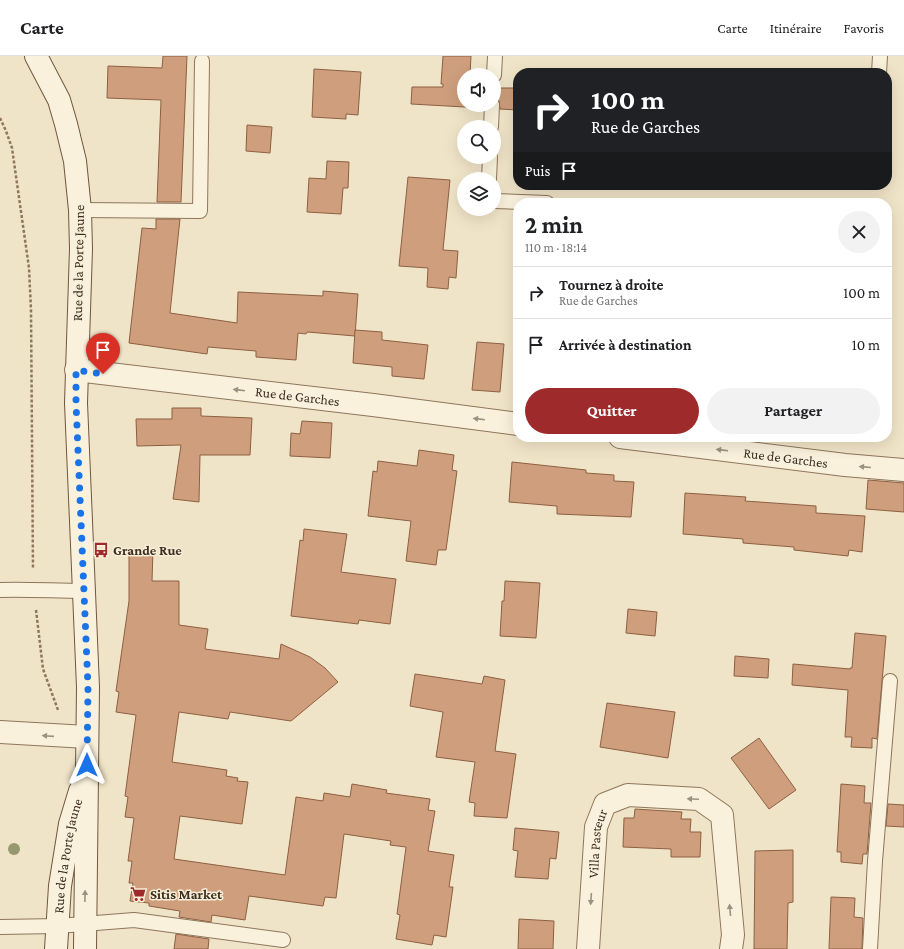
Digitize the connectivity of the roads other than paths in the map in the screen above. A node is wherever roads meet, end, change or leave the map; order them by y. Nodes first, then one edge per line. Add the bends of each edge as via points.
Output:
1 (36, 56) edge
2 (495, 56) edge
3 (880, 56) edge
4 (202, 61) dead end
5 (494, 68) edge
6 (879, 68) edge
7 (501, 201) edge
8 (513, 202) edge
9 (80, 210) junction
10 (76, 370) junction
11 (513, 423) edge
12 (660, 442) edge
13 (904, 470) edge
14 (0, 590) edge
15 (83, 590) junction
16 (890, 681) dead end
17 (0, 732) edge
18 (87, 737) junction
19 (87, 765) junction
20 (85, 924) junction
21 (58, 926) junction
22 (0, 927) edge
23 (283, 940) dead end
24 (56, 949) edge
25 (85, 949) edge
26 (588, 949) edge
27 (731, 949) edge
28 (870, 949) edge

1 - 9 street, Rue de la Porte Jaune via 59,100 75,160
2 - 5 lane
3 - 6 lane
4 - 9 lane via 200,211
7 - 8 lane
9 - 10 street, Rue de la Porte Jaune
11 -> 10 street, Rue de Garches
10 - 15 street, Rue de la Porte Jaune
13 -> 12 street, Rue de Garches
14 - 15 lane
15 - 18 street, Rue de la Porte Jaune via 88,687
16 - 28 lane
18 -> 17 street
18 - 19 street, Rue de la Porte Jaune
20 -> 19 street, Rue de la Porte Jaune
19 - 21 street, Rue de la Porte Jaune via 70,824 60,886
20 - 21 lane
20 - 23 lane via 134,920
20 - 25 street, Rue de la Porte Jaune
21 - 22 lane
21 - 24 street, Rue de la Porte Jaune
27 -> 26 street, Villa Pasteur via 733,935 722,815 699,799 628,796 605,804 596,827

